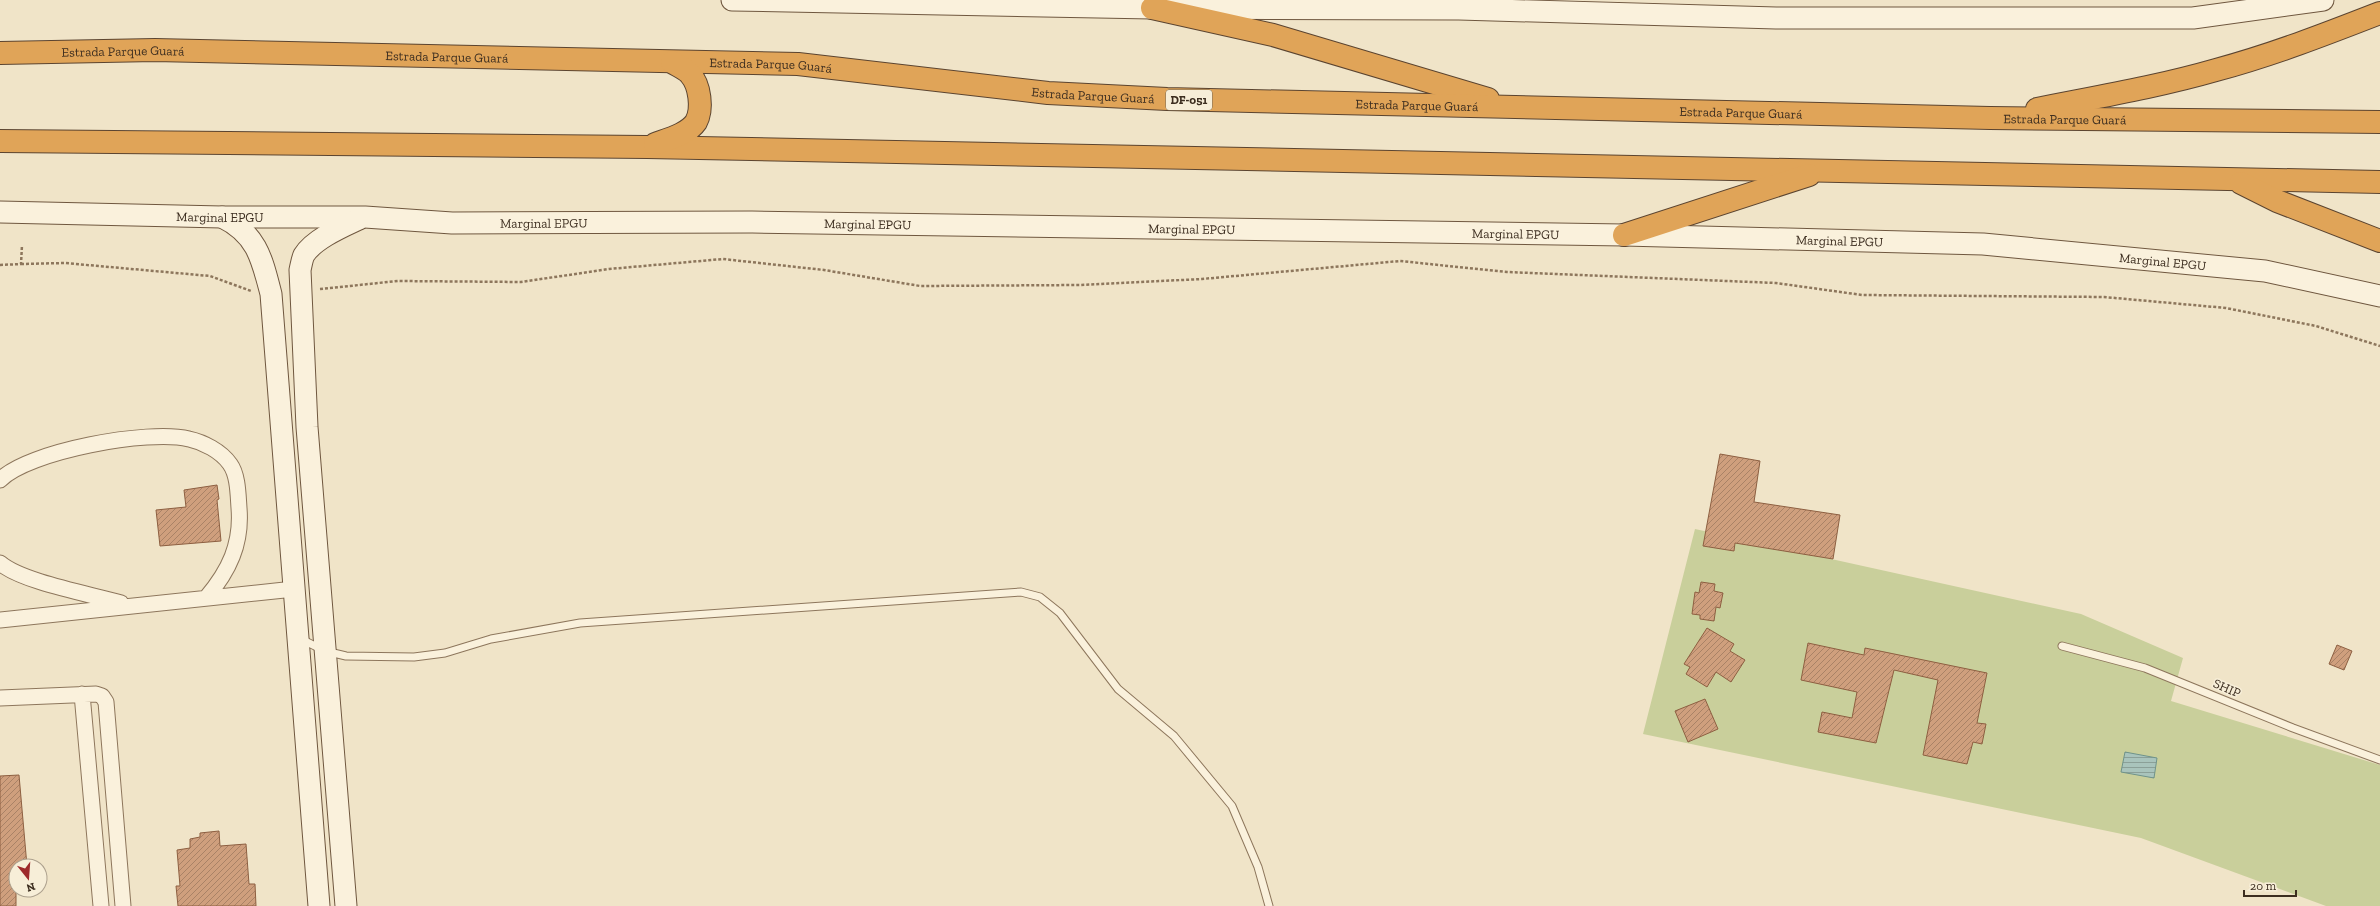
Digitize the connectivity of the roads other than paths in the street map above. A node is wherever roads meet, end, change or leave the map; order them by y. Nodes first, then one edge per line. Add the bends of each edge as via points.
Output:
1 (732, 0) edge
2 (2323, 0) edge
3 (1152, 8) junction
4 (2380, 13) edge
5 (0, 53) edge
6 (672, 62) junction
7 (1510, 106) junction
8 (1990, 118) junction
9 (2380, 122) edge
10 (0, 141) edge
11 (647, 148) junction
12 (1823, 170) junction
13 (2234, 180) junction
14 (2380, 182) edge
15 (0, 212) edge
16 (222, 217) junction
17 (365, 217) junction
18 (1624, 236) junction
19 (2380, 241) edge
20 (2380, 296) edge
21 (0, 480) edge
22 (0, 563) edge
23 (294, 589) junction
24 (206, 598) junction
25 (130, 605) junction
26 (0, 620) edge
27 (298, 638) junction
28 (2062, 646) dead end
29 (325, 651) junction
30 (82, 694) junction
31 (0, 698) edge
32 (2380, 760) edge
33 (101, 906) edge
34 (123, 906) edge
35 (319, 906) edge
36 (346, 906) edge
37 (1269, 906) edge

1 - 3 street
2 - 3 street via 2193,18 1776,18 1459,9
3 - 7 highway via 1274,35
4 - 8 highway via 2302,43 2216,70 2141,89
5 - 6 highway, Estrada Parque Guará / DF-051 via 155,50
6 - 7 highway, Estrada Parque Guará / DF-051 via 798,64 1048,93 1159,99
6 - 11 highway via 690,74 698,94 700,108 695,122 680,135
7 - 8 highway, Estrada Parque Guará / DF-051
8 - 9 highway, Estrada Parque Guará / DF-051
10 - 11 highway
11 - 12 highway
12 - 13 highway
12 - 18 highway
13 - 14 highway
13 - 19 highway via 2277,201
15 - 16 street, Marginal EPGU
16 - 17 street, Marginal EPGU
16 - 23 street via 236,224 252,240 263,264 271,294
17 - 18 street, Marginal EPGU via 452,223 752,222
17 - 29 street via 332,232 304,255 300,270 307,427
18 - 20 street, Marginal EPGU via 1983,244 2265,271
21 - 24 street via 21,465 37,459 124,439 163,436 188,438 204,444 230,464 236,481 240,517 237,546 230,564
22 - 25 street via 9,571 25,577
23 - 24 street
23 - 27 street
24 - 25 street
25 - 26 street
27 - 29 lane
27 - 35 street
28 - 32 lane, SHIP via 2145,668
29 - 36 street
29 - 37 lane via 346,656 414,657 445,653 491,639 580,623 1021,592 1040,597 1060,614 1118,688 1174,736 1232,806 1258,867
30 - 31 street
30 - 33 street
30 - 34 street via 102,696 106,702

